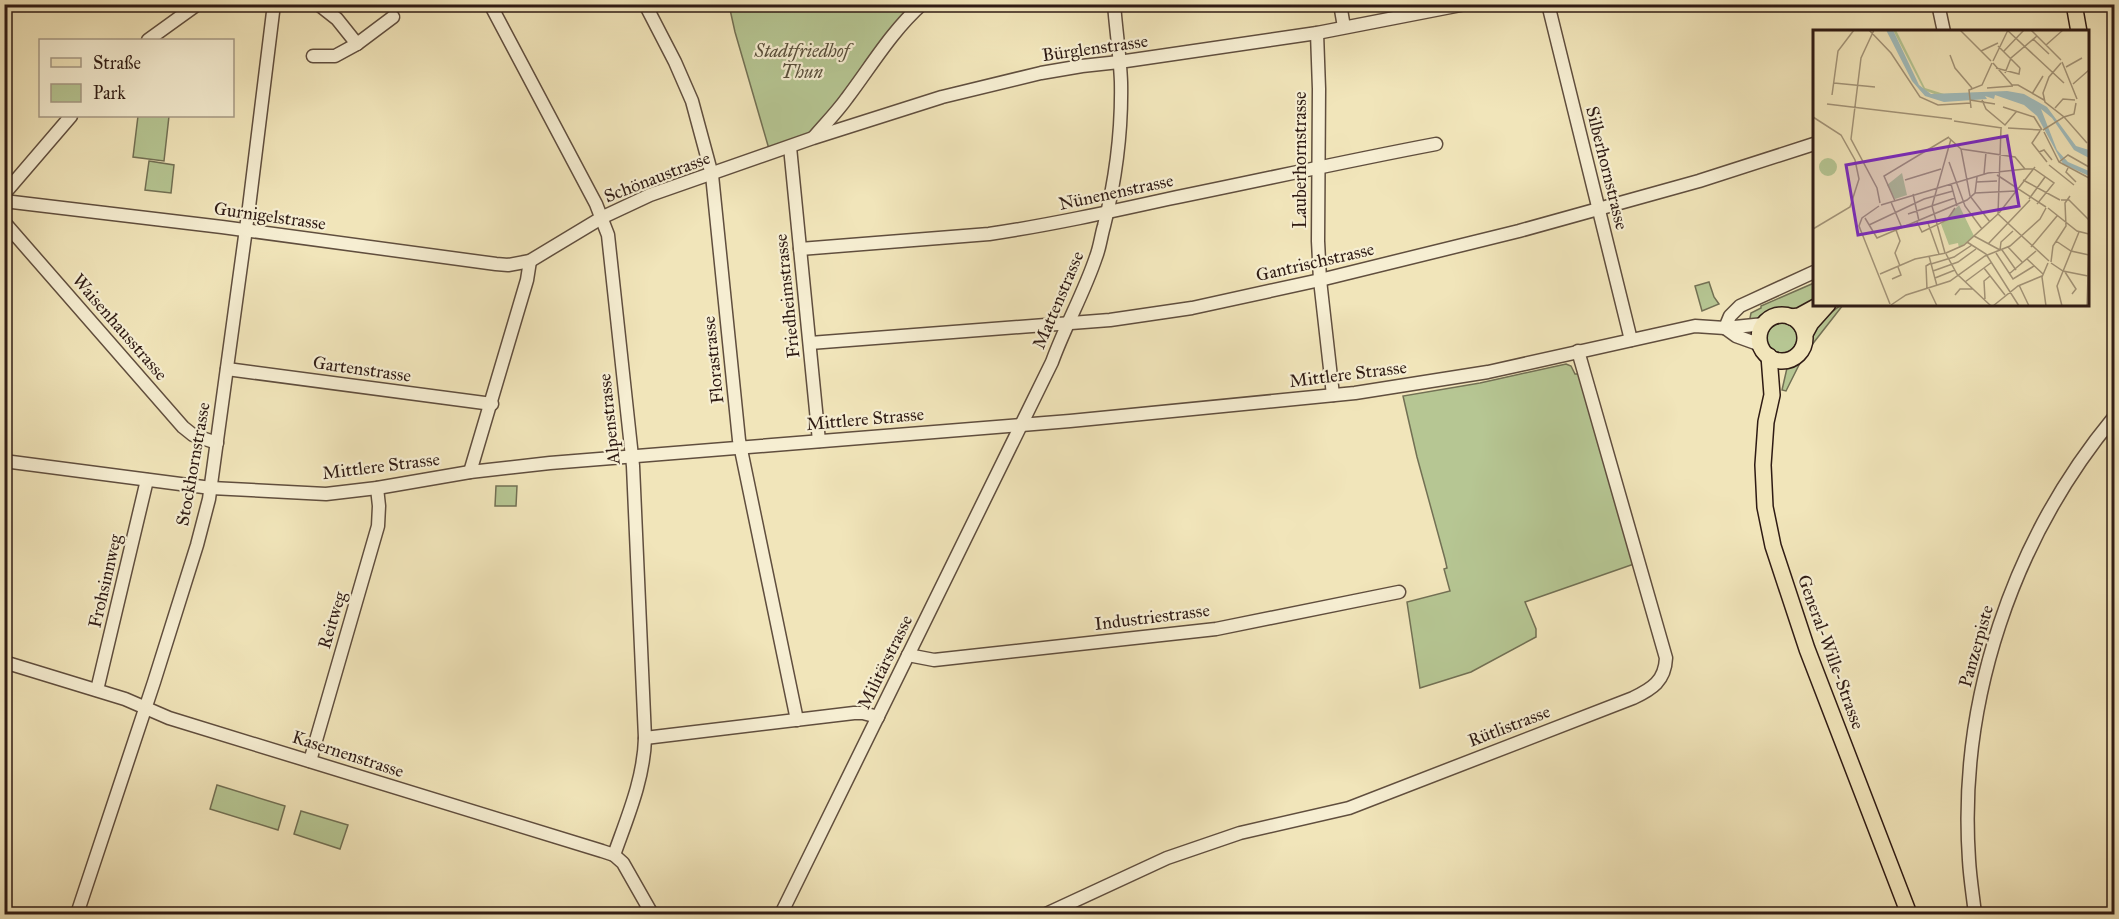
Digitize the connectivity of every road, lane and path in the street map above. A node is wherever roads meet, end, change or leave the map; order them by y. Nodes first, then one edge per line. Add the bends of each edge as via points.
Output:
1 (198, 4) edge
2 (274, 4) edge
3 (318, 4) edge
4 (490, 4) edge
5 (645, 4) edge
6 (922, 4) edge
7 (1114, 4) edge
8 (1340, 4) edge
9 (1466, 4) edge
10 (1548, 4) edge
11 (1938, 4) edge
12 (2074, 4) edge
13 (393, 17) dead end
14 (1344, 27) junction
15 (1944, 30) edge
16 (2079, 30) edge
17 (1317, 33) junction
18 (149, 39) edge
19 (357, 44) junction
20 (313, 56) dead end
21 (1119, 62) junction
22 (844, 102) junction
23 (69, 117) edge
24 (855, 125) junction
25 (813, 138) junction
26 (1436, 144) dead end
27 (1813, 145) edge
28 (790, 147) junction
29 (1317, 168) junction
30 (712, 175) junction
31 (4, 194) edge
32 (4, 201) edge
33 (1599, 209) junction
34 (1107, 213) junction
35 (603, 218) junction
36 (4, 222) edge
37 (245, 230) junction
38 (800, 249) junction
39 (530, 261) junction
40 (1813, 273) edge
41 (1320, 280) junction
42 (1817, 306) edge
43 (1826, 306) edge
44 (1791, 317) junction
45 (1068, 323) junction
46 (1764, 324) junction
47 (1725, 328) junction
48 (1805, 334) junction
49 (1631, 340) junction
50 (810, 343) junction
51 (1578, 351) junction
52 (1765, 351) junction
53 (1788, 360) junction
54 (227, 369) junction
55 (1333, 395) junction
56 (1772, 395) junction
57 (492, 404) junction
58 (2115, 417) edge
59 (1020, 425) junction
60 (819, 441) junction
61 (217, 443) junction
62 (740, 447) junction
63 (632, 456) junction
64 (4, 461) edge
65 (470, 472) junction
66 (147, 480) junction
67 (211, 488) junction
68 (377, 488) junction
69 (1399, 592) dead end
70 (908, 655) junction
71 (4, 662) edge
72 (97, 690) junction
73 (145, 707) junction
74 (878, 717) junction
75 (797, 720) junction
76 (645, 738) junction
77 (309, 761) junction
78 (614, 855) junction
79 (77, 915) edge
80 (652, 915) edge
81 (781, 915) edge
82 (1046, 915) edge
83 (1909, 915) edge
84 (1975, 915) edge

1 - 18 street
2 - 37 street, Stockhornstrasse
3 - 19 street
4 - 35 street, Alpenstrasse
5 - 30 street, Florastrasse via 692,101
6 - 22 street, Schönaustrasse via 883,46
7 - 21 street, Mattenstrasse
8 - 14 street
9 - 14 street, Bürglenstrasse
10 - 33 street, Silberhornstrasse
11 - 15 street
12 - 16 main road
13 - 19 street
14 - 17 street, Bürglenstrasse
17 - 21 street, Bürglenstrasse
17 - 29 street, Lauberhornstrasse
19 - 20 street via 334,56
21 - 24 street, Bürglenstrasse via 982,87
21 - 34 street, Mattenstrasse via 1119,138
22 - 24 street
22 - 25 street, Schönaustrasse
23 - 31 street
24 - 25 street, Bürglenstrasse
25 - 28 street, Schönaustrasse
26 - 29 street, Nünenenstrasse
27 - 33 street, Gantrischstrasse
28 - 30 street, Schönaustrasse
28 - 38 street, Friedheimstrasse
29 - 34 street, Nünenenstrasse
29 - 41 street, Lauberhornstrasse
30 - 35 street, Schönaustrasse via 650,195
30 - 62 street, Florastrasse
32 - 37 street, Gurnigelstrasse
33 - 41 street, Gantrischstrasse
33 - 49 street, Silberhornstrasse
34 - 38 street, Nünenenstrasse via 989,234
34 - 45 street, Mattenstrasse via 1088,281
35 - 39 street, Schönaustrasse
35 - 63 street, Alpenstrasse
36 - 61 street, Waisenhausstrasse via 183,427
37 - 39 street, Gurnigelstrasse via 496,264
37 - 54 street, Stockhornstrasse
38 - 50 street, Friedheimstrasse
39 - 57 street
40 - 47 street via 1740,306
41 - 45 street, Gantrischstrasse via 1192,308
41 - 55 street, Lauberhornstrasse
42 - 44 main road
43 - 48 main road
44 - 46 main road via 1776,316
44 - 48 main road
45 - 50 street, Gantrischstrasse
45 - 59 street, Mattenstrasse
46 - 47 street, Mittlere Strasse
46 - 52 main road via 1759,336
47 - 49 street, Mittlere Strasse via 1695,326
47 - 52 street, Mittlere Strasse
48 - 53 main road via 1802,349
49 - 51 street, Mittlere Strasse
50 - 60 street, Friedheimstrasse
51 - 55 street, Mittlere Strasse via 1435,381
51 - 82 street, Rütlistrasse via 1666,658 1656,685 1647,692 1349,808 1240,833 1167,858
52 - 53 main road via 1778,360
52 - 56 main road, General-Wille-Strasse
53 - 56 main road, General-Wille-Strasse
54 - 57 street, Gartenstrasse
54 - 61 street, Stockhornstrasse
55 - 59 street, Mittlere Strasse
56 - 83 main road, General-Wille-Strasse via 1763,465 1765,507 1773,546 1807,649
57 - 65 street
58 - 84 street, Panzerpiste via 2062,490 2031,545 1993,642 1979,702 1971,765 1969,860
59 - 60 street, Mittlere Strasse
59 - 70 street, Militärstrasse
60 - 62 street, Mittlere Strasse
61 - 67 street, Stockhornstrasse
62 - 63 street, Mittlere Strasse
62 - 75 street, Florastrasse
63 - 65 street, Mittlere Strasse
63 - 76 street, Alpenstrasse
64 - 66 street, Mittlere Strasse
65 - 68 street, Mittlere Strasse
66 - 67 street, Mittlere Strasse
66 - 72 street, Frohsinnweg
67 - 68 street, Mittlere Strasse via 326,494
67 - 73 street, Stockhornstrasse via 197,545
68 - 77 street, Reitweg via 378,526
69 - 70 street, Industriestrasse via 1215,629 934,660
70 - 74 street, Militärstrasse
71 - 72 street, Kasernenstrasse
72 - 73 street, Kasernenstrasse
73 - 77 street, Kasernenstrasse
73 - 79 street, Stockhornstrasse
74 - 75 street via 854,713
74 - 81 street, Militärstrasse
75 - 76 street
76 - 78 street, Alpenstrasse via 640,777
77 - 78 street, Kasernenstrasse
78 - 80 street via 629,871

